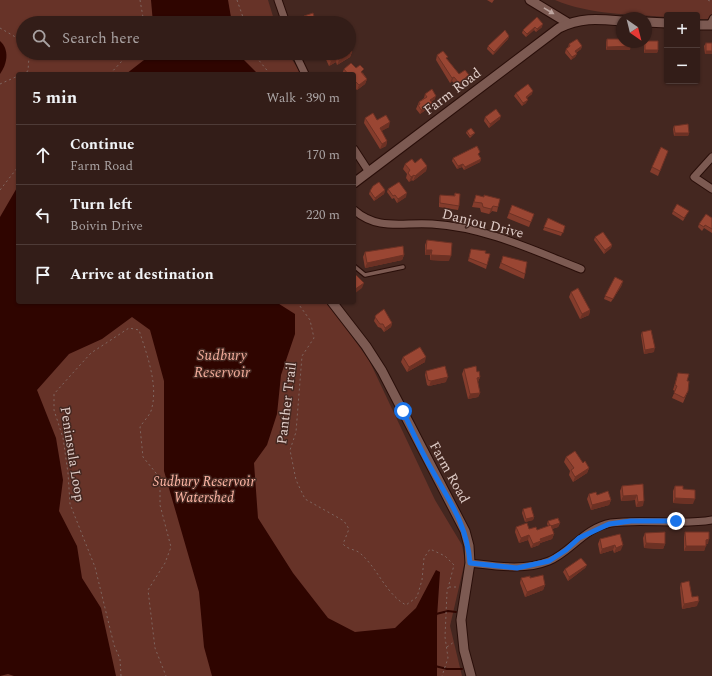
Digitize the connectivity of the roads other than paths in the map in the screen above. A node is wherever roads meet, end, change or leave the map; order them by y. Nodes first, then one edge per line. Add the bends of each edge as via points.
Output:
1 (278, 0) edge
2 (530, 0) edge
3 (284, 16) edge
4 (616, 21) edge
5 (652, 22) edge
6 (710, 22) edge
7 (568, 23) junction
8 (664, 23) edge
9 (700, 24) edge
10 (298, 60) edge
11 (304, 72) edge
12 (356, 152) edge
13 (712, 157) edge
14 (369, 172) junction
15 (356, 182) edge
16 (712, 189) edge
17 (356, 212) edge
18 (402, 267) dead end
19 (356, 268) edge
20 (581, 269) dead end
21 (334, 304) edge
22 (712, 520) edge
23 (470, 563) junction
24 (471, 676) edge

1 - 3 street
2 -> 7 street
4 - 7 street via 587,19
5 - 8 street
6 - 9 street
7 - 14 street, Farm Road
10 - 11 street
12 - 14 street
13 - 16 street via 694,177
14 - 15 street, Farm Road
17 - 20 street, Danjou Drive via 376,224 433,224 511,241
18 - 19 lane via 364,275
21 - 23 street, Farm Road via 366,346 390,384 429,465 459,517 469,546
22 - 23 street via 631,521 609,524 579,538 549,561 517,568
23 - 24 street, Farm Road via 461,620 462,639

